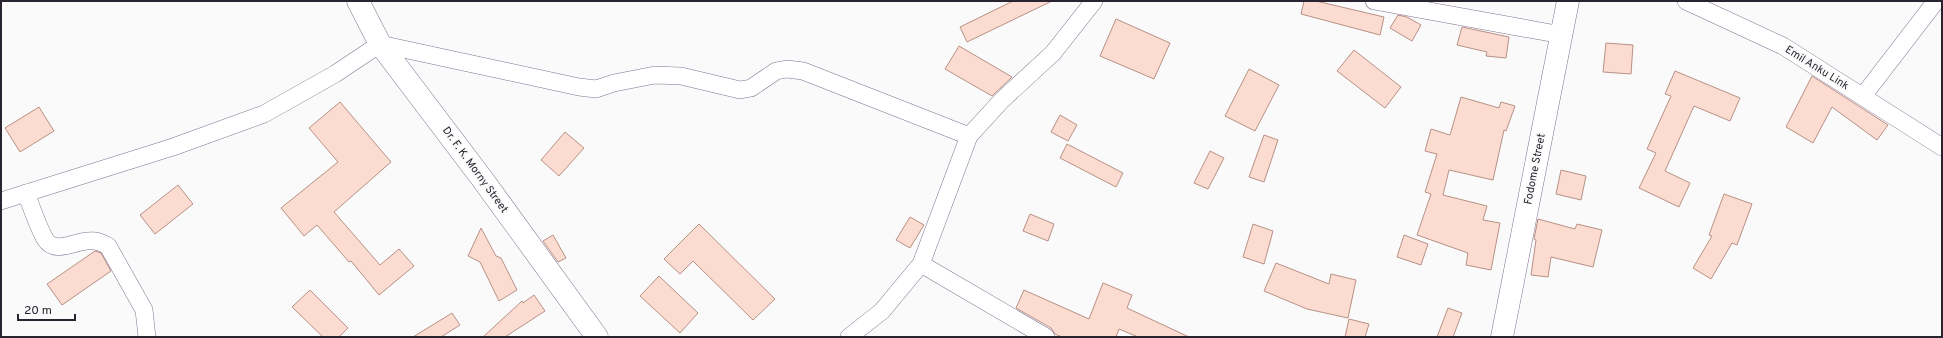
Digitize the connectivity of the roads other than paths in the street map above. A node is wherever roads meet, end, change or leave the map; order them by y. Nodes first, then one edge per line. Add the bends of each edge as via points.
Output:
1 (358, 1) edge
2 (1094, 1) edge
3 (1374, 1) edge
4 (1568, 1) edge
5 (1686, 1) edge
6 (1936, 1) edge
7 (1562, 35) junction
8 (380, 44) junction
9 (1863, 96) junction
10 (969, 136) junction
11 (1942, 148) edge
12 (26, 193) junction
13 (1, 201) edge
14 (921, 264) junction
15 (1042, 336) edge
16 (147, 337) edge
17 (597, 337) edge
18 (849, 337) edge
19 (1502, 337) edge

1 - 8 street, Dr. F. K. Morny Street
2 - 10 street via 1053,53 1002,100
3 - 7 street
4 - 7 street, Fodome Street
5 - 9 street, Emil Anku Link via 1783,46
6 - 9 street
7 - 19 street, Fodome Street
8 - 10 street via 596,89 655,75 681,76 740,90 751,88 776,71 803,71
8 - 12 street via 335,74 264,114 173,147
8 - 17 street, Dr. F. K. Morny Street
9 - 11 street, Emil Anku Link
10 - 14 street
12 - 13 street
12 - 16 street via 46,240 55,246 66,247 86,241 98,241 108,246 144,310
14 - 15 street
14 - 18 street via 882,311

